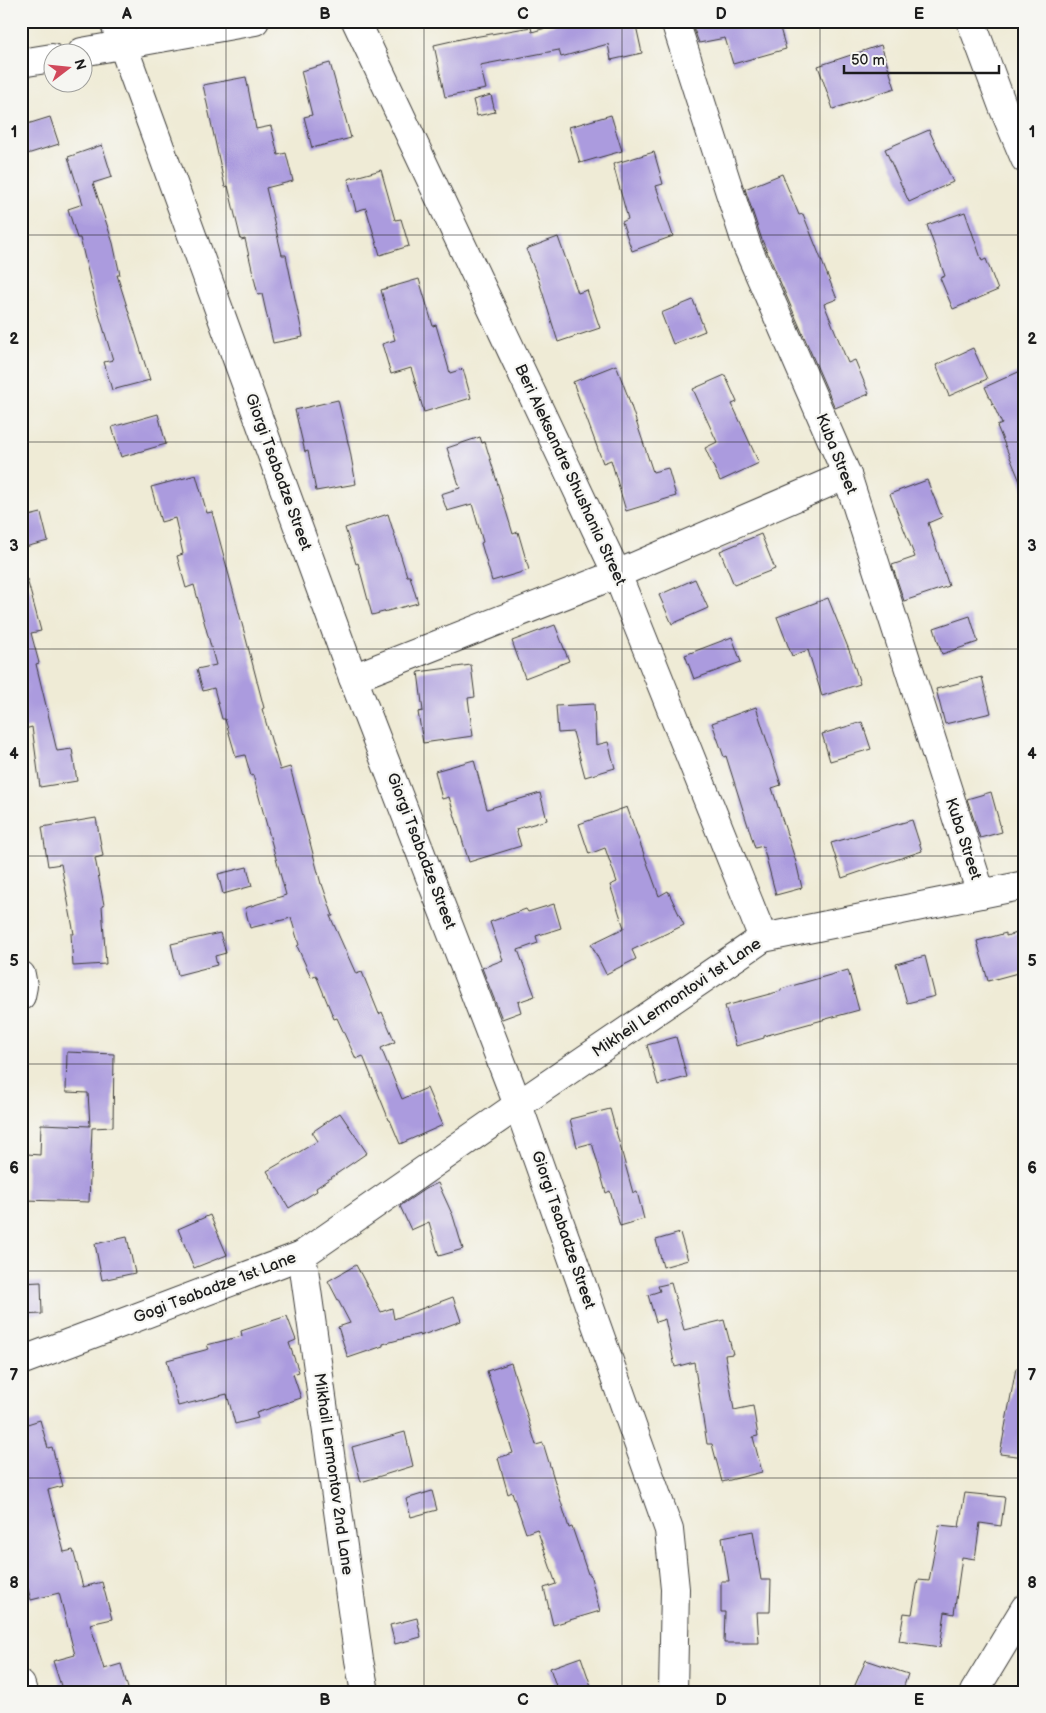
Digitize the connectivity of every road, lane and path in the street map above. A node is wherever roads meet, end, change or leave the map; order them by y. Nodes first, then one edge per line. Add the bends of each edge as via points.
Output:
1 (255, 21) edge
2 (356, 21) edge
3 (675, 21) edge
4 (971, 21) edge
5 (118, 33) edge
6 (92, 47) edge
7 (42, 60) edge
8 (21, 63) edge
9 (1025, 159) edge
10 (847, 475) junction
11 (617, 574) junction
12 (354, 678) junction
13 (1025, 884) edge
14 (981, 894) junction
15 (763, 938) junction
16 (21, 975) edge
17 (21, 996) edge
18 (518, 1105) junction
19 (302, 1255) junction
20 (21, 1361) edge
21 (1025, 1608) edge
22 (21, 1686) edge
23 (23, 1692) edge
24 (366, 1692) edge
25 (673, 1692) edge
26 (974, 1692) edge

1 - 5 street
2 - 11 street, Beri Aleksandre Shushania Street
3 - 10 street, Kuba Street via 748,246
4 - 9 street
5 - 6 street
5 - 12 street, Giorgi Tsabadze Street
7 - 8 street
10 - 11 street
10 - 14 street, Kuba Street
11 - 12 street
11 - 15 street, Beri Aleksandre Shushania Street
12 - 18 street, Giorgi Tsabadze Street
13 - 14 street, Mikheil Lermontovi 1st Lane
14 - 15 street, Mikheil Lermontovi 1st Lane
15 - 18 street, Mikheil Lermontovi 1st Lane
16 - 17 street
18 - 19 street, Gogi Tsabadze 1st Lane
18 - 25 street, Giorgi Tsabadze Street via 669,1530 675,1589
19 - 20 street, Gogi Tsabadze 1st Lane
19 - 24 street, Mikhail Lermontov 2nd Lane
21 - 26 street
22 - 23 street

